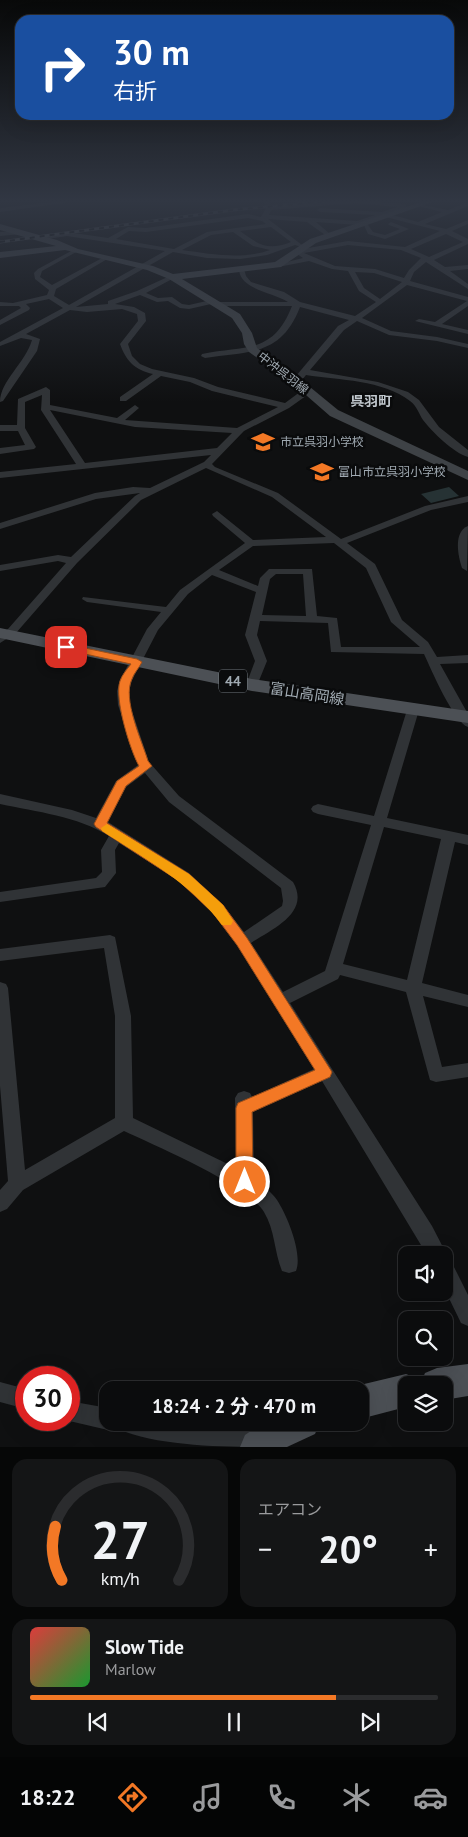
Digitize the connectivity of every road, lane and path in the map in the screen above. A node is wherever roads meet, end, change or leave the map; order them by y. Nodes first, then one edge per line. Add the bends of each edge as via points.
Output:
1 (44, 268) edge
2 (89, 268) edge
3 (140, 268) edge
4 (147, 268) edge
5 (240, 268) edge
6 (257, 268) edge
7 (333, 268) edge
8 (416, 268) edge
9 (456, 268) edge
10 (444, 269) joint
11 (243, 270) junction
12 (351, 270) junction
13 (172, 276) junction
14 (465, 281) edge
15 (407, 282) junction
16 (468, 287) edge
17 (52, 288) junction
18 (140, 293) junction
19 (50, 297) junction
20 (157, 300) junction
21 (468, 301) edge
22 (147, 302) dead end
23 (381, 302) junction
24 (213, 303) junction
25 (0, 304) edge
26 (20, 304) junction
27 (297, 304) junction
28 (138, 305) dead end
29 (104, 306) junction
30 (69, 308) junction
31 (129, 308) junction
32 (14, 315) junction
33 (0, 316) edge
34 (356, 318) junction
35 (0, 322) edge
36 (436, 324) junction
37 (468, 334) edge
38 (20, 335) junction
39 (407, 336) junction
40 (0, 344) edge
41 (465, 345) edge
42 (253, 350) junction
43 (206, 356) dead end
44 (304, 372) junction
45 (160, 373) junction
46 (295, 380) junction
47 (307, 391) junction
48 (0, 399) edge
49 (123, 399) dead end
50 (286, 406) junction
51 (45, 407) junction
52 (135, 408) dead end
53 (118, 421) junction
54 (0, 428) edge
55 (21, 428) junction
56 (239, 431) junction
57 (218, 450) junction
58 (0, 451) edge
59 (468, 454) edge
60 (207, 464) junction
61 (81, 467) junction
62 (0, 474) edge
63 (468, 476) edge
64 (150, 491) junction
65 (468, 499) edge
66 (217, 514) dead end
67 (0, 526) edge
68 (468, 529) edge
69 (337, 542) junction
70 (251, 543) junction
71 (73, 561) junction
72 (0, 568) edge
73 (467, 568) edge
74 (211, 570) junction
75 (262, 591) junction
76 (87, 599) dead end
77 (167, 610) junction
78 (255, 618) junction
79 (312, 619) junction
80 (2, 636) edge
81 (431, 656) junction
82 (468, 659) edge
83 (136, 662) junction
84 (252, 685) junction
85 (413, 710) junction
86 (466, 719) edge
87 (146, 766) junction
88 (0, 799) edge
89 (318, 808) dead end
90 (380, 822) junction
91 (100, 824) junction
92 (117, 834) junction
93 (449, 836) junction
94 (468, 840) edge
95 (0, 897) edge
96 (242, 941) junction
97 (0, 955) edge
98 (334, 968) junction
99 (413, 987) junction
100 (0, 988) edge
101 (279, 1001) junction
102 (468, 1001) edge
103 (468, 1070) edge
104 (325, 1072) junction
105 (124, 1122) junction
106 (245, 1182) junction
107 (17, 1184) junction
108 (0, 1203) edge
109 (432, 1246) edge
110 (289, 1264) dead end
111 (453, 1286) edge
112 (468, 1316) edge
113 (468, 1380) edge
114 (453, 1382) edge
115 (0, 1392) edge
116 (398, 1393) edge
117 (15, 1396) edge
118 (369, 1400) edge
119 (80, 1413) edge
120 (99, 1417) edge
121 (170, 1431) edge
122 (286, 1431) edge
123 (263, 1443) edge

1 - 17 street via 38,272 37,278
2 - 17 street
3 - 30 street
4 - 13 main road, 中沖呉羽線
5 - 11 street
6 - 11 main road
7 - 12 street
8 - 15 street
9 - 10 street
10 - 14 street
11 - 13 main road
11 - 27 street via 243,276 249,283 281,294
12 - 15 street via 376,271
12 - 23 street via 362,291
13 - 18 street
13 - 24 main road, 中沖呉羽線
14 - 16 street
15 - 21 street
15 - 23 street
17 - 19 street
18 - 20 street
18 - 29 street
19 - 26 street
19 - 30 street
20 - 22 street
20 - 24 street via 169,299 189,307
21 - 36 street
23 - 34 street
24 - 27 street
24 - 42 main road, 中沖呉羽線 via 240,320
25 - 26 street
26 - 32 street via 26,308
27 - 34 street
27 - 42 street via 294,317 284,330 272,342
28 - 31 street
29 - 30 street
29 - 31 street
30 - 38 street
31 - 45 street via 140,313 142,318 125,343 126,352 140,367
32 - 33 street
32 - 35 street
34 - 39 street via 390,333
34 - 44 street via 341,328
36 - 37 street
36 - 39 street via 421,319
37 - 41 street
38 - 40 street
38 - 48 street via 36,339 34,351
39 - 41 street
42 - 43 street
42 - 46 main road, 中沖呉羽線
44 - 46 street
44 - 59 street via 380,385 407,394 438,430
45 - 49 street
45 - 50 street
46 - 47 main road, 中沖呉羽線
47 - 50 street
47 - 63 main road, 中沖呉羽線 via 334,413
50 - 56 street
51 - 53 street
51 - 55 street via 46,390 21,401
51 - 61 street
52 - 53 street
53 - 56 street
54 - 55 street
55 - 58 street via 31,448
56 - 57 street
57 - 60 street
57 - 61 street
60 - 64 street
60 - 69 street via 275,495
61 - 62 street
64 - 67 street via 104,494
64 - 71 street via 134,502
65 - 69 street via 428,508
66 - 70 street
68 - 73 street via 461,549
69 - 70 street
69 - 81 street via 371,566 397,622 424,644
70 - 74 street
71 - 72 street via 58,558
71 - 80 street
74 - 75 street
74 - 77 street
75 - 78 street
75 - 79 street via 265,578 273,571 308,571
76 - 77 street
77 - 83 street
78 - 79 street
78 - 84 street via 251,635 261,661
79 - 81 street via 333,620 335,650
80 - 83 main road, 富山高岡線 / 44
81 - 82 street
81 - 86 street
83 - 84 main road, 富山高岡線 / 44
83 - 87 street via 126,680 124,705
84 - 85 main road, 富山高岡線 / 44
85 - 86 main road, 富山高岡線 / 44
85 - 90 street
87 - 91 street via 121,784
87 - 96 street via 174,798 288,886 290,906
88 - 91 street
89 - 90 street
90 - 93 street
90 - 98 street
91 - 92 street
92 - 95 street via 108,850 109,873 100,883
92 - 96 street via 184,877 218,909
93 - 94 street
93 - 99 street
96 - 101 street
97 - 105 street via 110,941 123,1016
98 - 99 street
98 - 101 street via 332,975
99 - 102 street
99 - 103 street via 436,1075
100 - 107 street
101 - 104 street
104 - 106 street via 244,1103
104 - 109 street
105 - 106 street
105 - 107 street
106 - 110 street via 270,1204 282,1229
107 - 108 street
111 - 112 street
113 - 114 main road
115 - 117 street
116 - 118 main road
119 - 120 street
121 - 123 street
122 - 123 main road

